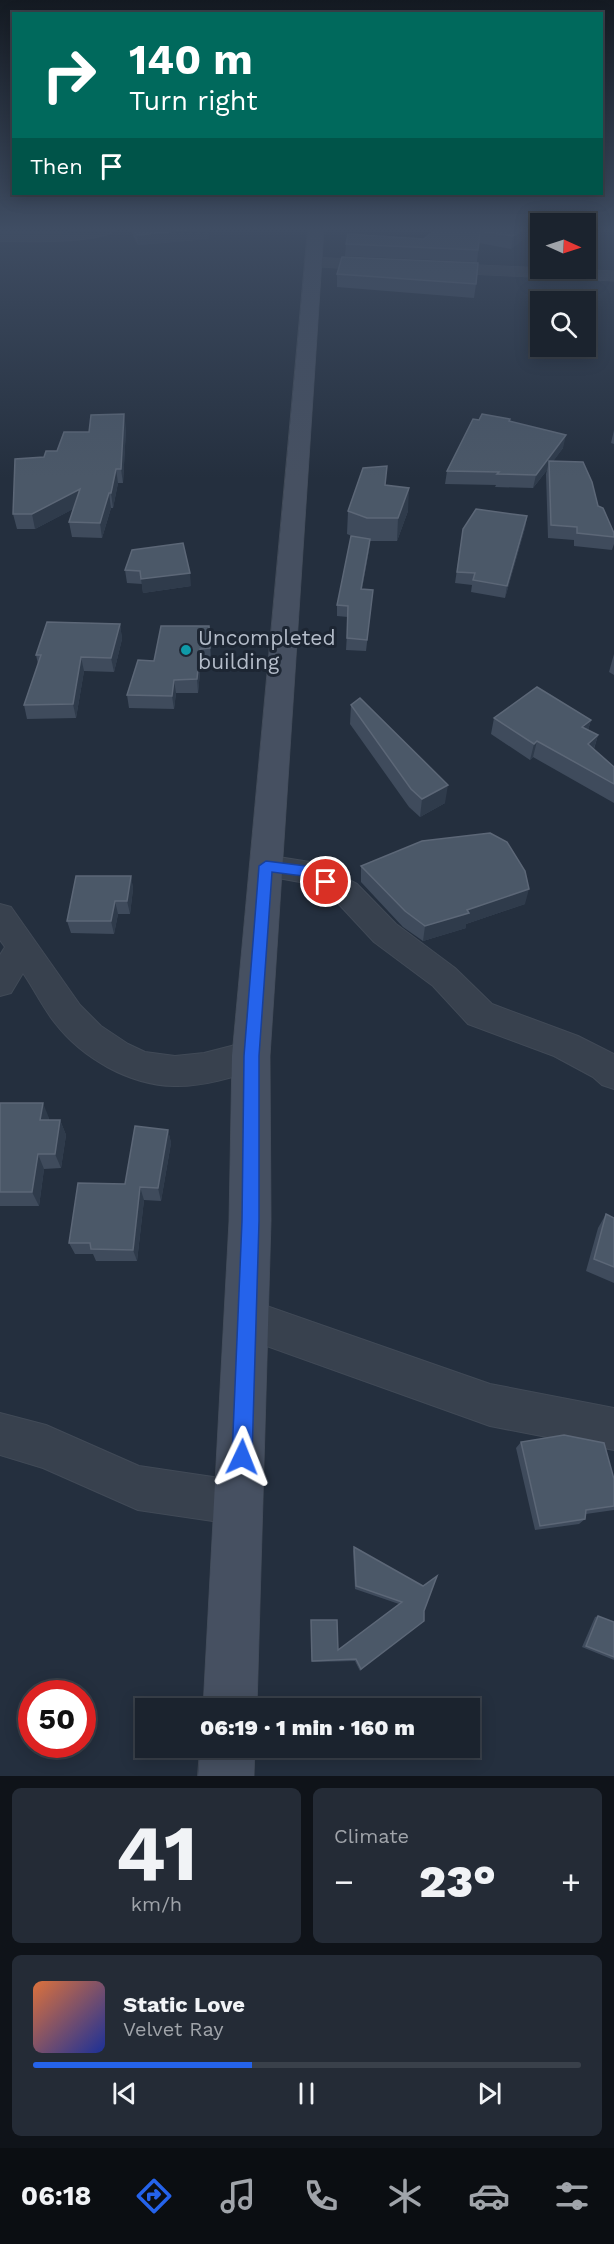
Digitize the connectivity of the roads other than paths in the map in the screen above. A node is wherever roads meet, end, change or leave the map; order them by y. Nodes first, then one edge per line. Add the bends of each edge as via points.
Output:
1 (309, 312) edge
2 (266, 866) junction
3 (0, 916) edge
4 (22, 947) junction
5 (0, 984) edge
6 (251, 1056) junction
7 (614, 1074) edge
8 (247, 1319) junction
9 (614, 1429) edge
10 (0, 1434) edge
11 (240, 1503) junction
12 (230, 1698) edge
13 (227, 1758) edge
14 (226, 1776) edge

1 - 2 main road
2 - 6 main road
2 - 7 street via 306,871 346,892 385,933 444,977 480,1014 566,1046
3 - 4 street
4 - 5 street
4 - 6 street via 68,1014 120,1057 174,1072
6 - 8 main road
8 - 9 street via 490,1405
8 - 11 main road
10 - 11 street via 46,1447 138,1488
11 - 12 main road
13 - 14 main road

